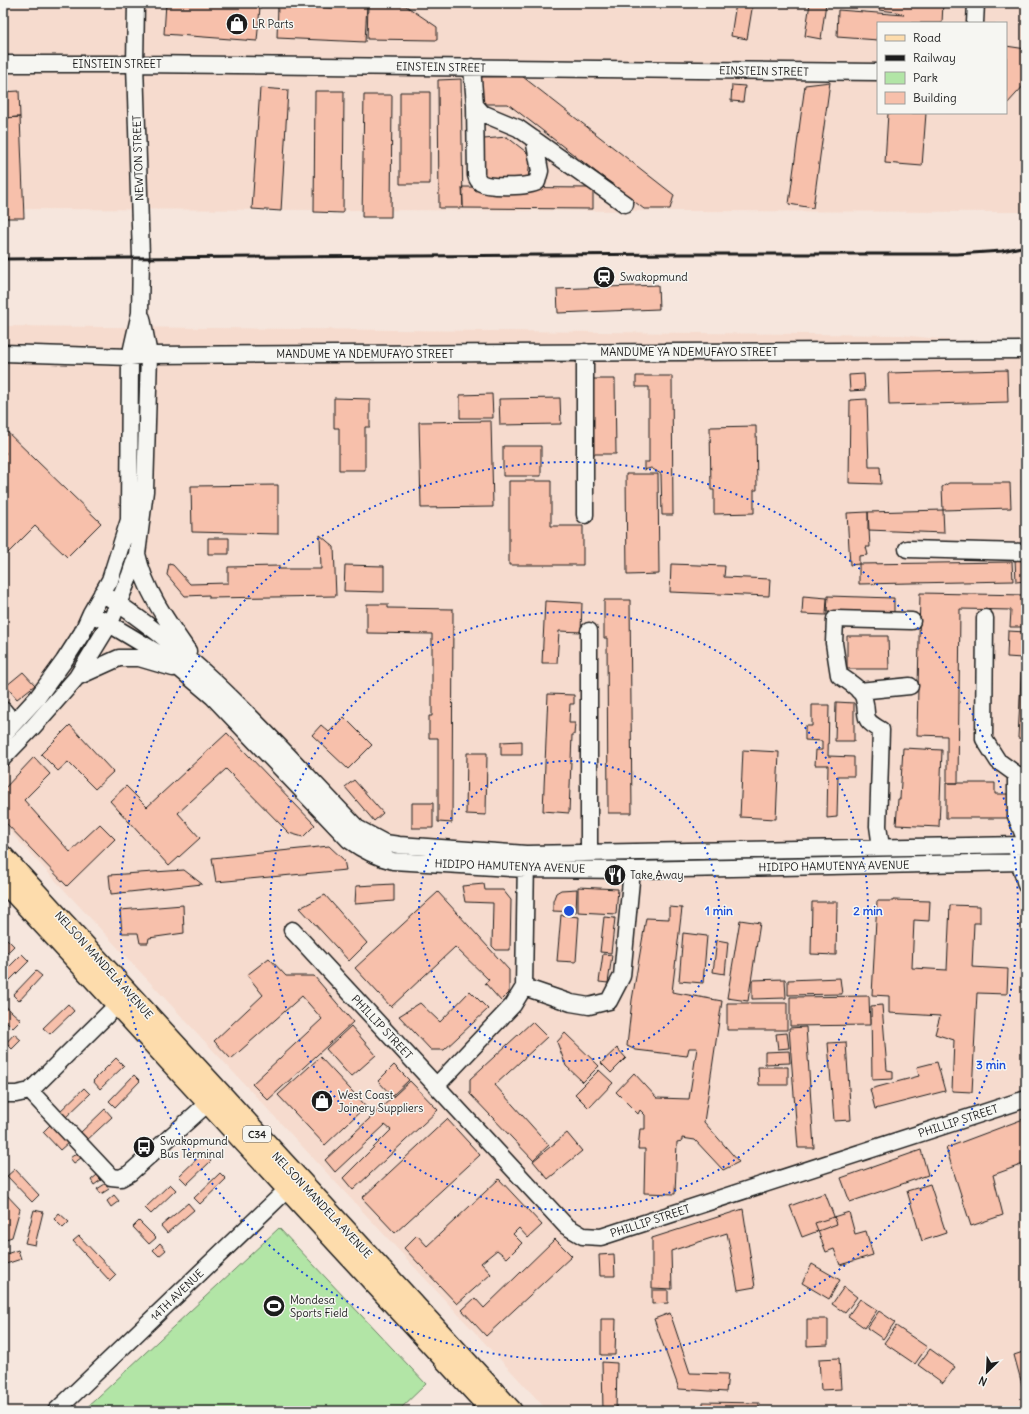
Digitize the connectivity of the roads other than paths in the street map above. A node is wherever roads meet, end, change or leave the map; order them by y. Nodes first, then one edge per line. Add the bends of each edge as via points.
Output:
1 (136, 3) edge
2 (976, 3) edge
3 (975, 22) edge
4 (3, 64) edge
5 (135, 64) junction
6 (472, 67) junction
7 (877, 72) edge
8 (475, 105) junction
9 (534, 139) junction
10 (624, 204) dead end
11 (140, 313) junction
12 (1026, 350) edge
13 (585, 352) junction
14 (3, 353) edge
15 (149, 355) junction
16 (130, 357) junction
17 (585, 515) dead end
18 (907, 549) dead end
19 (1026, 552) edge
20 (137, 554) junction
21 (102, 594) junction
22 (118, 603) junction
23 (91, 613) junction
24 (985, 618) dead end
25 (912, 622) dead end
26 (110, 623) junction
27 (589, 631) dead end
28 (190, 668) junction
29 (76, 677) junction
30 (910, 686) dead end
31 (859, 691) junction
32 (3, 710) edge
33 (8, 729) edge
34 (3, 758) edge
35 (1022, 844) edge
36 (881, 847) junction
37 (589, 853) junction
38 (3, 856) edge
39 (526, 861) junction
40 (1023, 862) edge
41 (632, 870) junction
42 (3, 881) edge
43 (1026, 885) edge
44 (292, 930) dead end
45 (524, 987) junction
46 (117, 1005) junction
47 (437, 1085) junction
48 (30, 1091) junction
49 (3, 1094) edge
50 (1026, 1099) edge
51 (209, 1102) junction
52 (293, 1184) junction
53 (56, 1411) edge
54 (492, 1411) edge
55 (512, 1411) edge

1 - 5 street, NEWTON STREET
2 - 3 street
4 - 5 street, EINSTEIN STREET
5 - 6 street, EINSTEIN STREET
5 - 11 street, NEWTON STREET via 141,257
6 - 7 street, EINSTEIN STREET
6 - 8 street
8 - 9 street via 482,112 518,128
8 - 9 street via 476,175 482,184 514,186 533,185 537,182 540,171
9 - 10 street
11 - 15 street, NEWTON STREET
11 - 16 street, NEWTON STREET
12 - 13 street, MANDUME YA NDEMUFAYO STREET
13 - 15 street, MANDUME YA NDEMUFAYO STREET
13 - 17 street
14 - 16 street, MANDUME YA NDEMUFAYO STREET
15 - 16 street, MANDUME YA NDEMUFAYO STREET
15 - 20 street via 145,491
16 - 21 street via 129,520 117,562
18 - 19 street
20 - 22 street
20 - 28 street via 140,570 150,592
21 - 22 street, HIDIPO HAMUTENYA AVENUE
21 - 23 street
22 - 26 street
22 - 28 street, HIDIPO HAMUTENYA AVENUE
23 - 26 street, HIDIPO HAMUTENYA AVENUE
23 - 33 street via 64,661 37,698
24 - 35 street via 984,739 998,762 1016,774 1016,816
25 - 31 street via 835,619 834,643 839,675
26 - 28 street, HIDIPO HAMUTENYA AVENUE via 168,659
26 - 29 street
27 - 37 street
28 - 29 street via 139,658 119,658
28 - 39 street, HIDIPO HAMUTENYA AVENUE via 213,697 349,840 363,850 393,861
29 - 34 street
30 - 31 street
31 - 36 street via 864,698 867,719 881,730 878,826
32 - 33 street
35 - 36 street, HIDIPO HAMUTENYA AVENUE
35 - 40 street
36 - 37 street, HIDIPO HAMUTENYA AVENUE
37 - 39 street, HIDIPO HAMUTENYA AVENUE
38 - 52 main road, NELSON MANDELA AVENUE / C34
39 - 41 street, HIDIPO HAMUTENYA AVENUE
39 - 45 street
40 - 41 street, HIDIPO HAMUTENYA AVENUE
40 - 43 street
41 - 45 street via 622,976 609,1000 589,1006
42 - 46 main road, NELSON MANDELA AVENUE / C34
44 - 47 street, PHILLIP STREET
45 - 47 street via 513,1006
46 - 48 street
46 - 51 main road, NELSON MANDELA AVENUE / C34
47 - 50 street, PHILLIP STREET via 566,1226 583,1236 601,1237
48 - 49 street
48 - 51 street via 111,1177 121,1178 130,1173
51 - 52 main road, NELSON MANDELA AVENUE / C34
52 - 53 street, 14TH AVENUE
52 - 54 main road, NELSON MANDELA AVENUE / C34
52 - 55 main road, NELSON MANDELA AVENUE / C34

